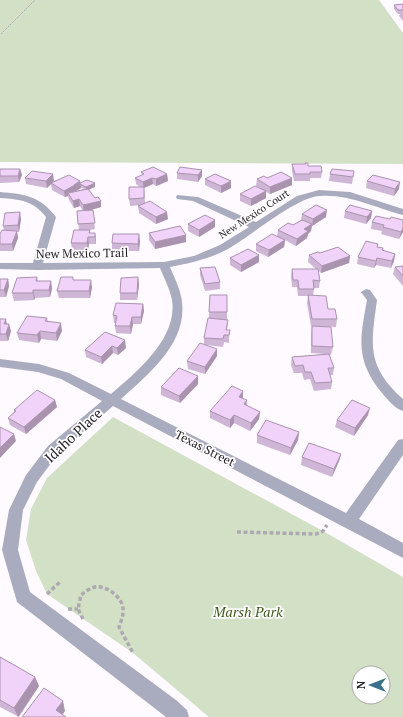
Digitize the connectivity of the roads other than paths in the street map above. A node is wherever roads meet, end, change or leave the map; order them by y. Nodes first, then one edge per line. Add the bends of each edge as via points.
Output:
1 (0, 195) edge
2 (180, 197) dead end
3 (403, 212) edge
4 (256, 226) junction
5 (164, 265) junction
6 (0, 266) edge
7 (36, 267) junction
8 (366, 292) dead end
9 (0, 363) edge
10 (111, 400) junction
11 (403, 406) edge
12 (403, 444) edge
13 (349, 521) junction
14 (403, 551) edge
15 (180, 717) edge

1 - 7 street via 32,199 44,208 50,217
2 - 4 street via 195,199
3 - 4 street, New Mexico Court via 350,195 319,193 300,198
4 - 5 street, New Mexico Court via 224,247 197,258
5 - 7 street, New Mexico Trail
5 - 10 street, Idaho Place via 177,300 177,320 170,339 155,359
6 - 7 street, New Mexico Trail
8 - 11 street via 372,300 366,345 372,369 393,398
9 - 10 street, Texas Street via 39,368 64,376
10 - 13 street, Texas Street
10 - 15 street, Idaho Place via 53,450 31,479 16,510 10,550 23,597
12 - 13 street
13 - 14 street, Texas Street

